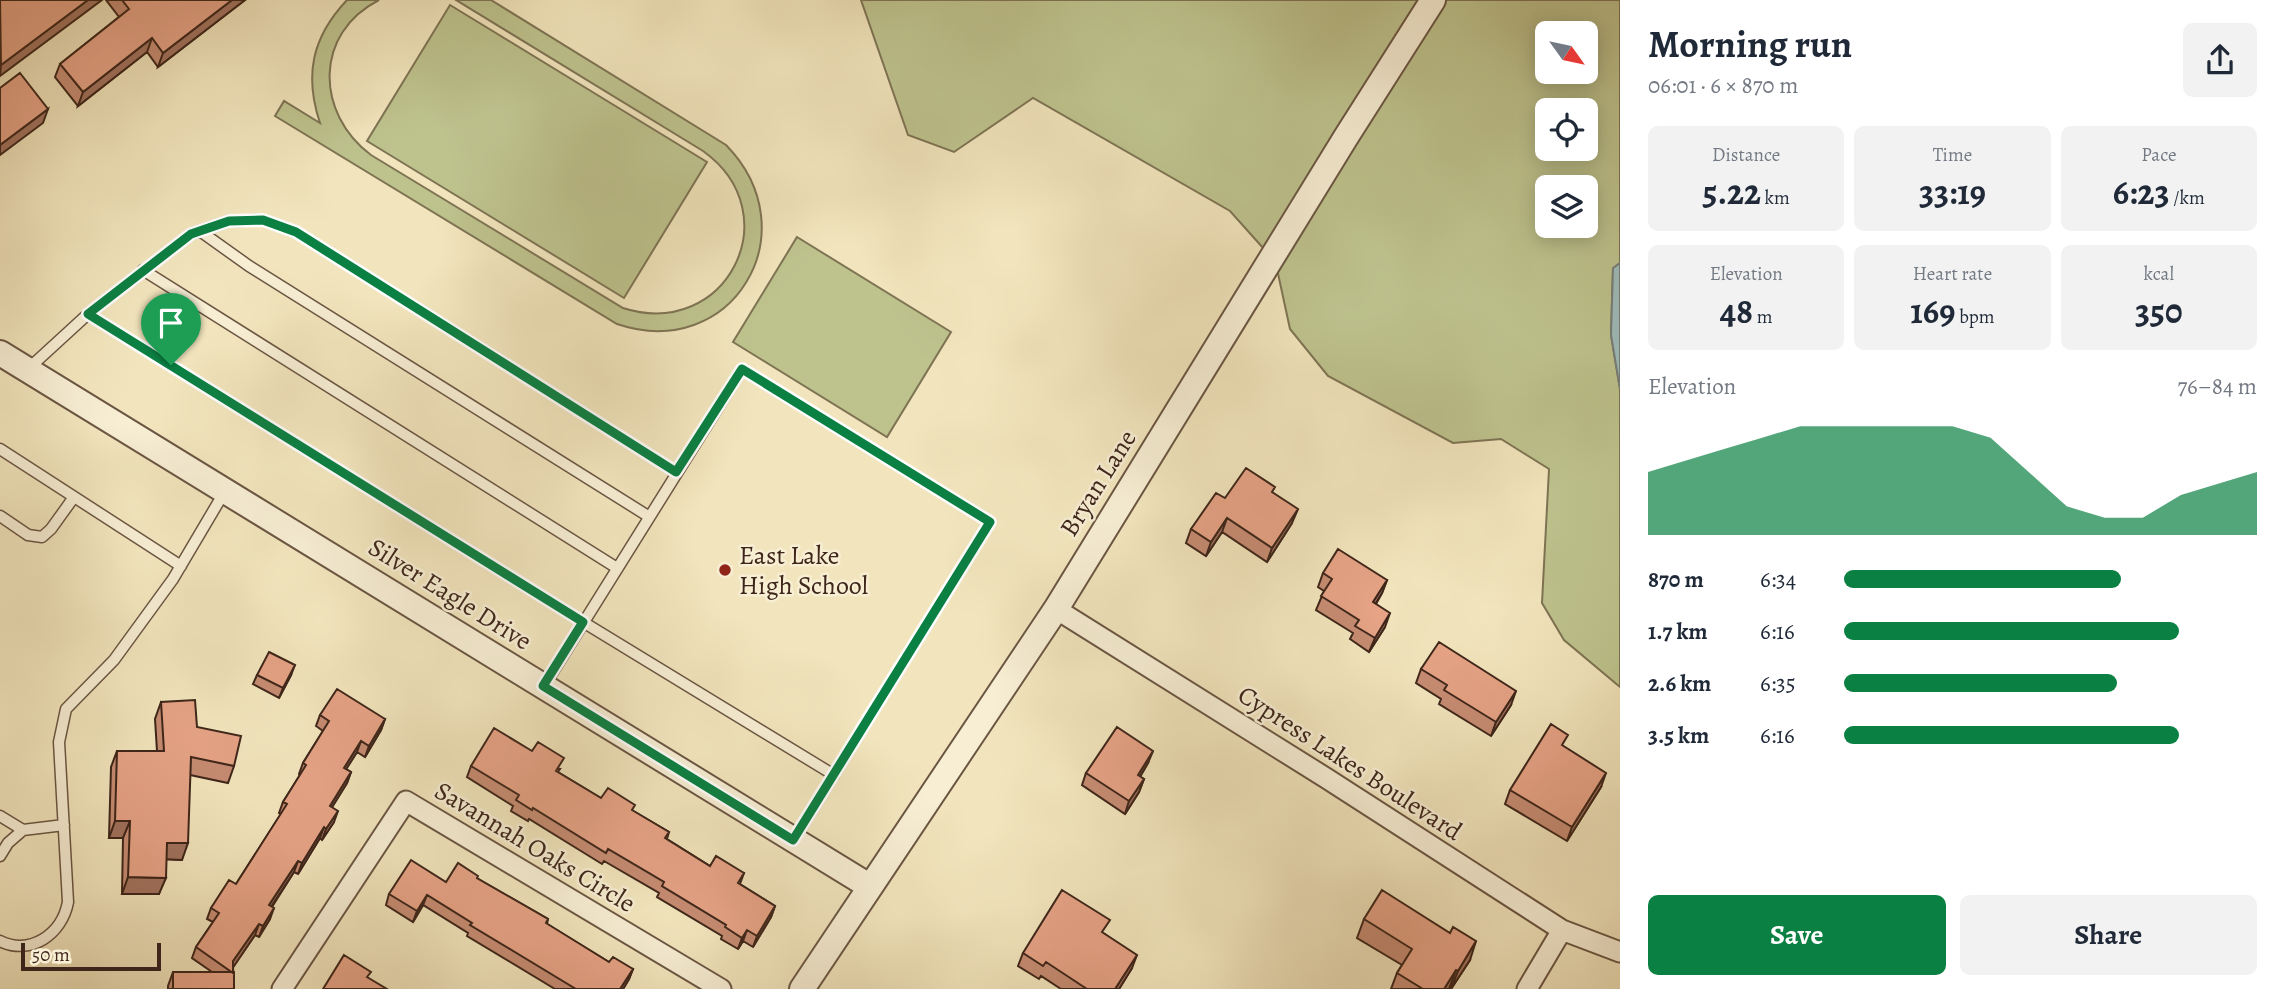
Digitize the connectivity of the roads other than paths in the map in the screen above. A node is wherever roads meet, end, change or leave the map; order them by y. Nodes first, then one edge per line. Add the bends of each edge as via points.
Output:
1 (1433, 0) edge
2 (200, 231) junction
3 (143, 270) junction
4 (88, 314) junction
5 (0, 353) edge
6 (28, 370) junction
7 (0, 449) edge
8 (676, 472) junction
9 (225, 491) junction
10 (74, 497) junction
11 (0, 516) edge
12 (649, 516) junction
13 (181, 566) junction
14 (617, 568) junction
15 (1056, 609) junction
16 (583, 622) junction
17 (543, 686) junction
18 (834, 775) junction
19 (0, 816) edge
20 (64, 824) junction
21 (23, 830) junction
22 (793, 840) junction
23 (0, 856) edge
24 (869, 886) junction
25 (1562, 930) junction
26 (0, 941) edge
27 (1620, 952) edge
28 (282, 989) edge
29 (722, 989) edge
30 (802, 989) edge
31 (1527, 989) edge

1 - 15 street, Bryan Lane
2 - 3 lane
2 - 8 lane via 229,221 263,220 296,232
2 - 12 lane via 248,266
3 - 4 lane
3 - 14 lane
4 - 6 lane
4 - 16 lane
5 - 6 street, Silver Eagle Drive
6 - 9 street, Silver Eagle Drive
7 - 10 lane
8 - 12 lane
8 - 18 lane via 742,369 990,522
9 - 13 lane
9 - 17 street, Silver Eagle Drive
10 - 11 lane via 42,537 28,535
10 - 13 lane
12 - 14 lane
13 - 20 lane via 114,660 66,709 59,742
14 - 16 lane
15 - 24 street, Bryan Lane
15 - 25 street, Cypress Lakes Boulevard
16 - 17 lane
16 - 18 lane
17 - 22 street, Silver Eagle Drive
18 - 22 lane
19 - 21 lane
20 - 21 lane
20 - 26 lane via 65,916 38,943 26,947
21 - 23 lane
22 - 24 street, Silver Eagle Drive
24 - 30 street, Bryan Lane
25 - 27 street, Cypress Lakes Boulevard
25 - 31 street
28 - 29 street, Savannah Oaks Circle via 406,801

